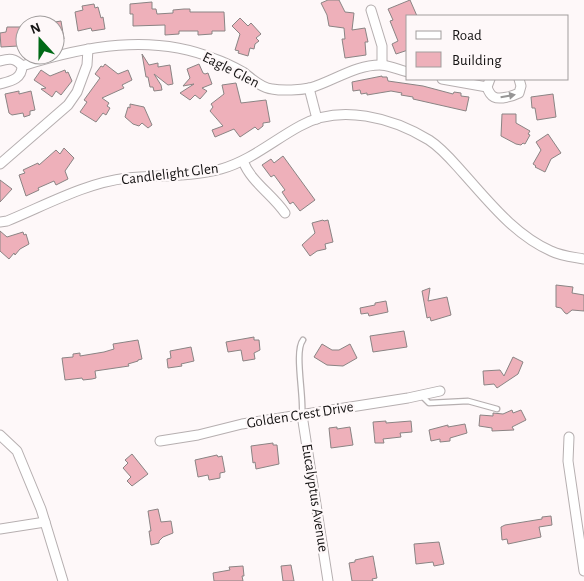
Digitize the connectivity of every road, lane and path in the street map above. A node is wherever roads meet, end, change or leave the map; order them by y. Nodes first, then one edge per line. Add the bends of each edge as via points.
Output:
1 (370, 10) dead end
2 (88, 49) junction
3 (0, 61) edge
4 (382, 65) junction
5 (22, 66) junction
6 (406, 71) edge
7 (454, 80) edge
8 (519, 80) edge
9 (488, 83) edge
10 (0, 84) edge
11 (309, 88) junction
12 (317, 119) junction
13 (243, 161) junction
14 (0, 164) edge
15 (284, 213) dead end
16 (0, 222) edge
17 (584, 259) edge
18 (303, 340) dead end
19 (440, 391) dead end
20 (421, 395) junction
21 (497, 408) dead end
22 (302, 415) junction
23 (0, 435) edge
24 (569, 437) dead end
25 (160, 441) dead end
26 (45, 522) junction
27 (0, 530) edge
28 (584, 571) edge
29 (64, 581) edge
30 (328, 581) edge

1 - 4 street via 382,46
2 - 5 street, Eagle Glen
2 - 11 street, Eagle Glen via 161,44 215,58 271,89
2 - 14 street via 84,74 68,105
3 - 5 street, Eagle Glen via 15,59
4 - 6 street, Eagle Glen
4 - 11 street, Eagle Glen via 360,68
5 - 10 street via 19,76
7 - 9 street
9 -> 8 street via 494,97 518,93 521,90
11 - 12 street
12 - 13 street, Candlelight Glen via 302,124
12 - 17 street, Candlelight Glen via 338,115 368,116 402,125 442,150 501,216 526,237 551,251
13 - 15 street via 247,171 276,200
13 - 16 street, Candlelight Glen via 202,173 126,178 88,186
18 - 22 lane via 299,350
19 - 20 street, Golden Crest Drive
20 - 21 lane via 429,403 468,401
20 - 22 street, Golden Crest Drive
22 - 25 street, Golden Crest Drive
22 - 30 street, Eucalyptus Avenue
23 - 26 street via 17,451
24 - 28 street via 568,461
26 - 27 street
26 - 29 street

